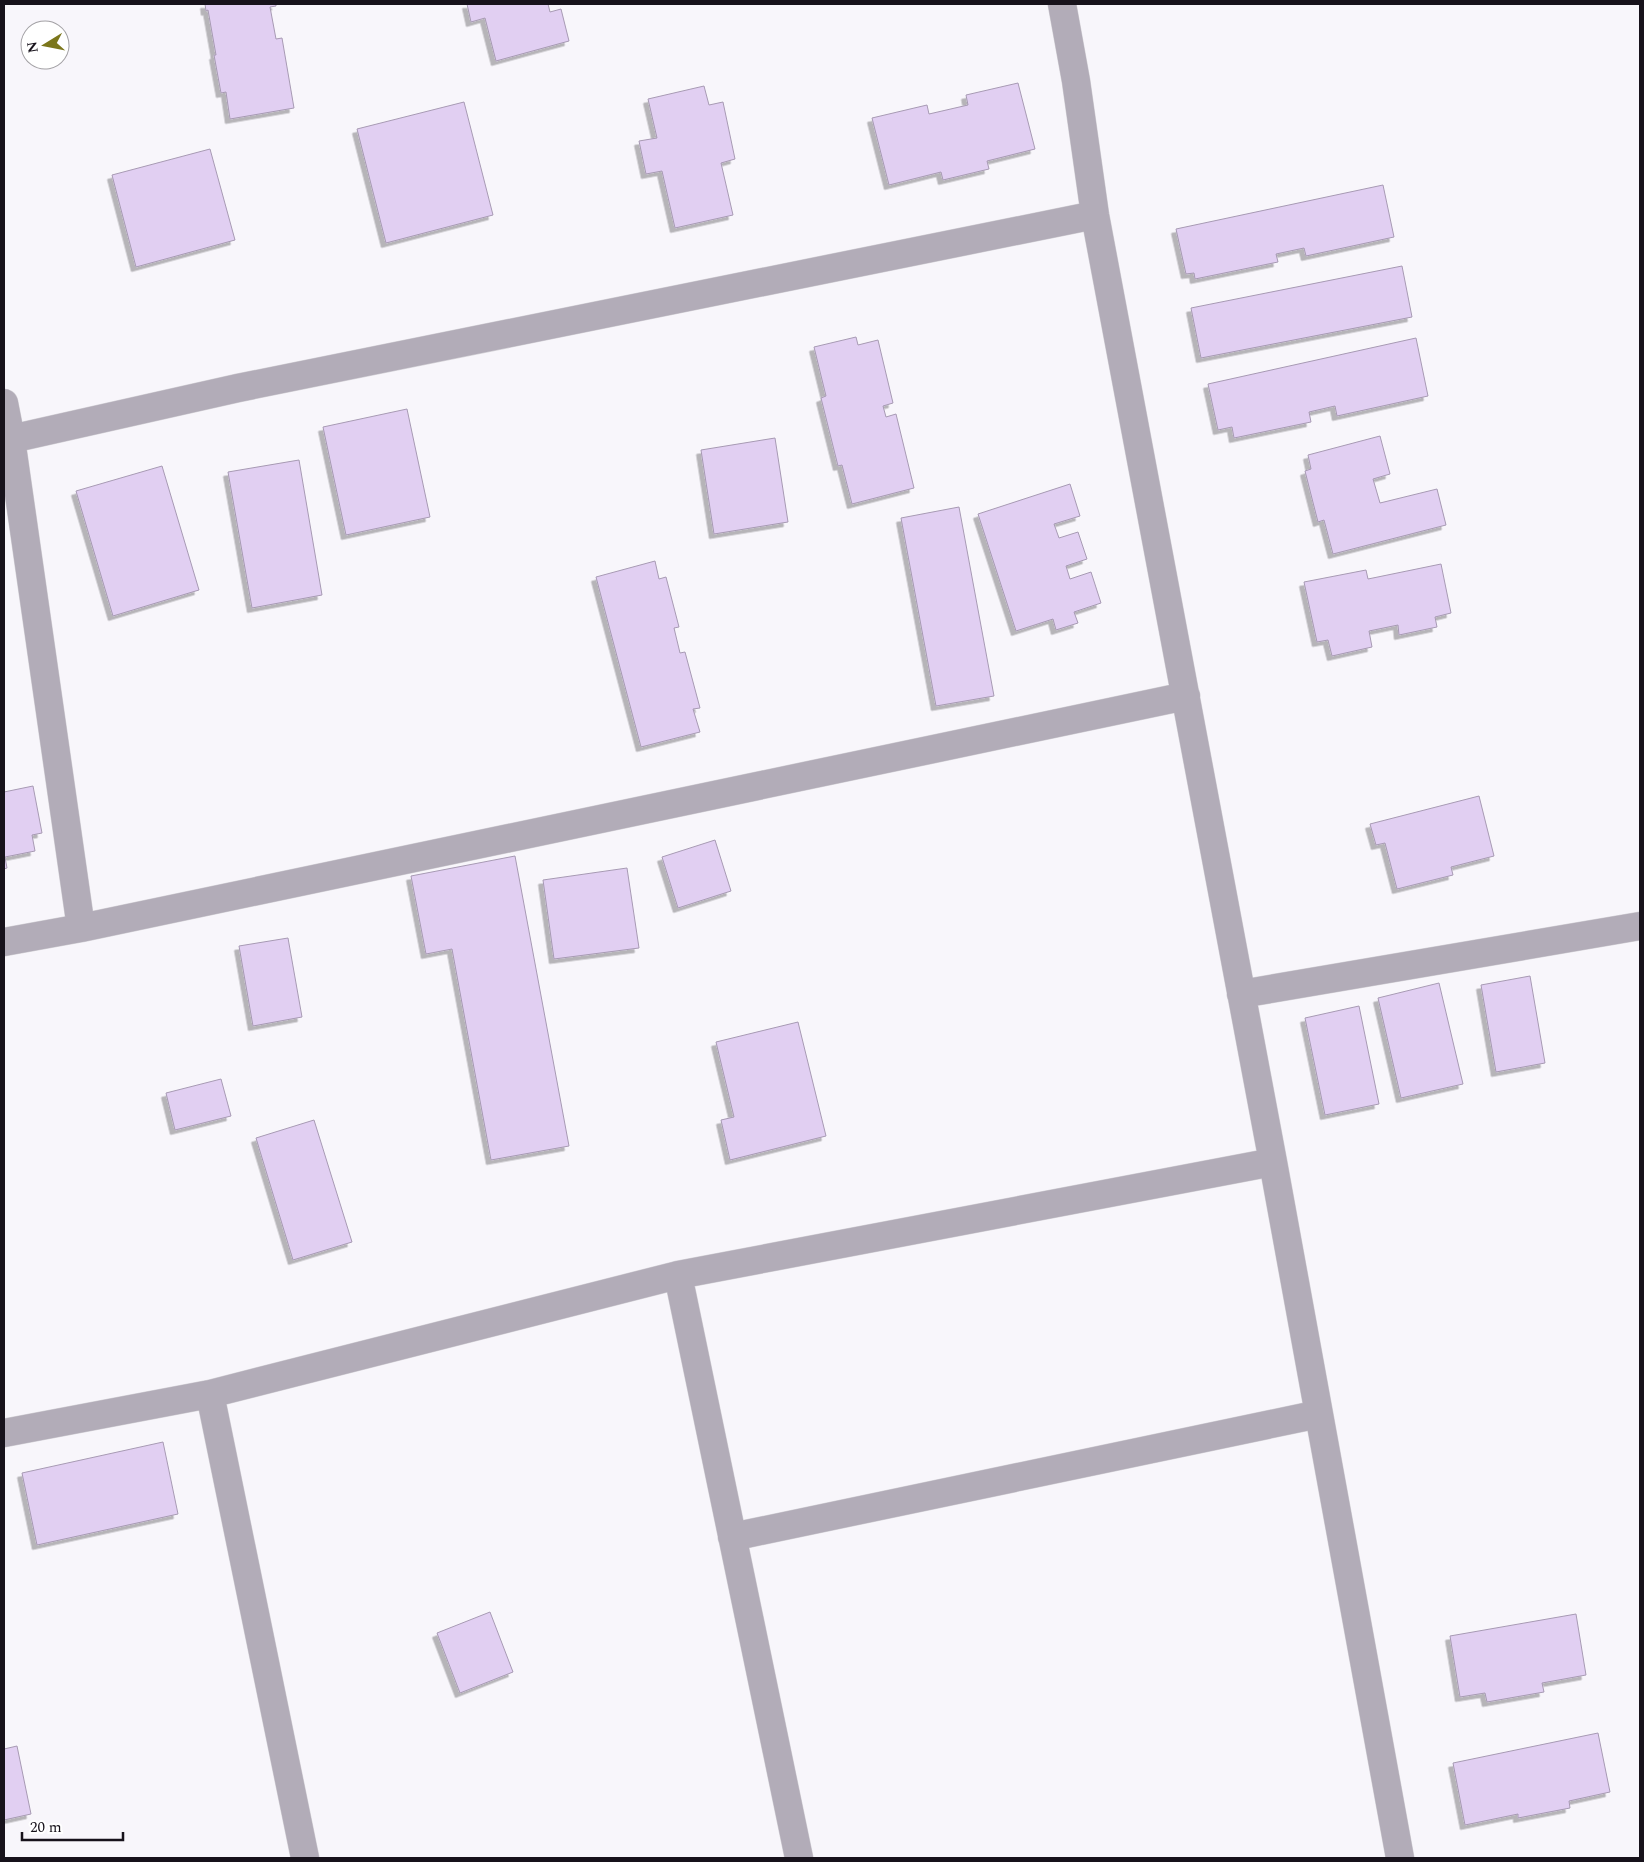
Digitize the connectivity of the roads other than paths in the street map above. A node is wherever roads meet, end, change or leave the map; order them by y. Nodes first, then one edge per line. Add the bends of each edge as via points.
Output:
1 (1062, 4) edge
2 (1095, 215) junction
3 (4, 403) edge
4 (11, 439) junction
5 (1186, 696) junction
6 (1640, 926) edge
7 (81, 928) junction
8 (4, 942) edge
9 (1241, 994) junction
10 (1273, 1162) junction
11 (678, 1275) junction
12 (210, 1394) junction
13 (1319, 1414) junction
14 (4, 1433) edge
15 (732, 1537) junction
16 (305, 1858) edge
17 (798, 1858) edge
18 (1400, 1858) edge

1 - 2 street
2 - 4 street via 238,388
2 - 5 street
3 - 4 street
4 - 7 street
5 - 7 street
5 - 9 street
6 - 9 street
7 - 8 street
9 - 10 street
10 - 11 street
10 - 13 street
11 - 12 street
11 - 15 street
12 - 14 street
12 - 16 street
13 - 15 street
13 - 18 street
15 - 17 street

